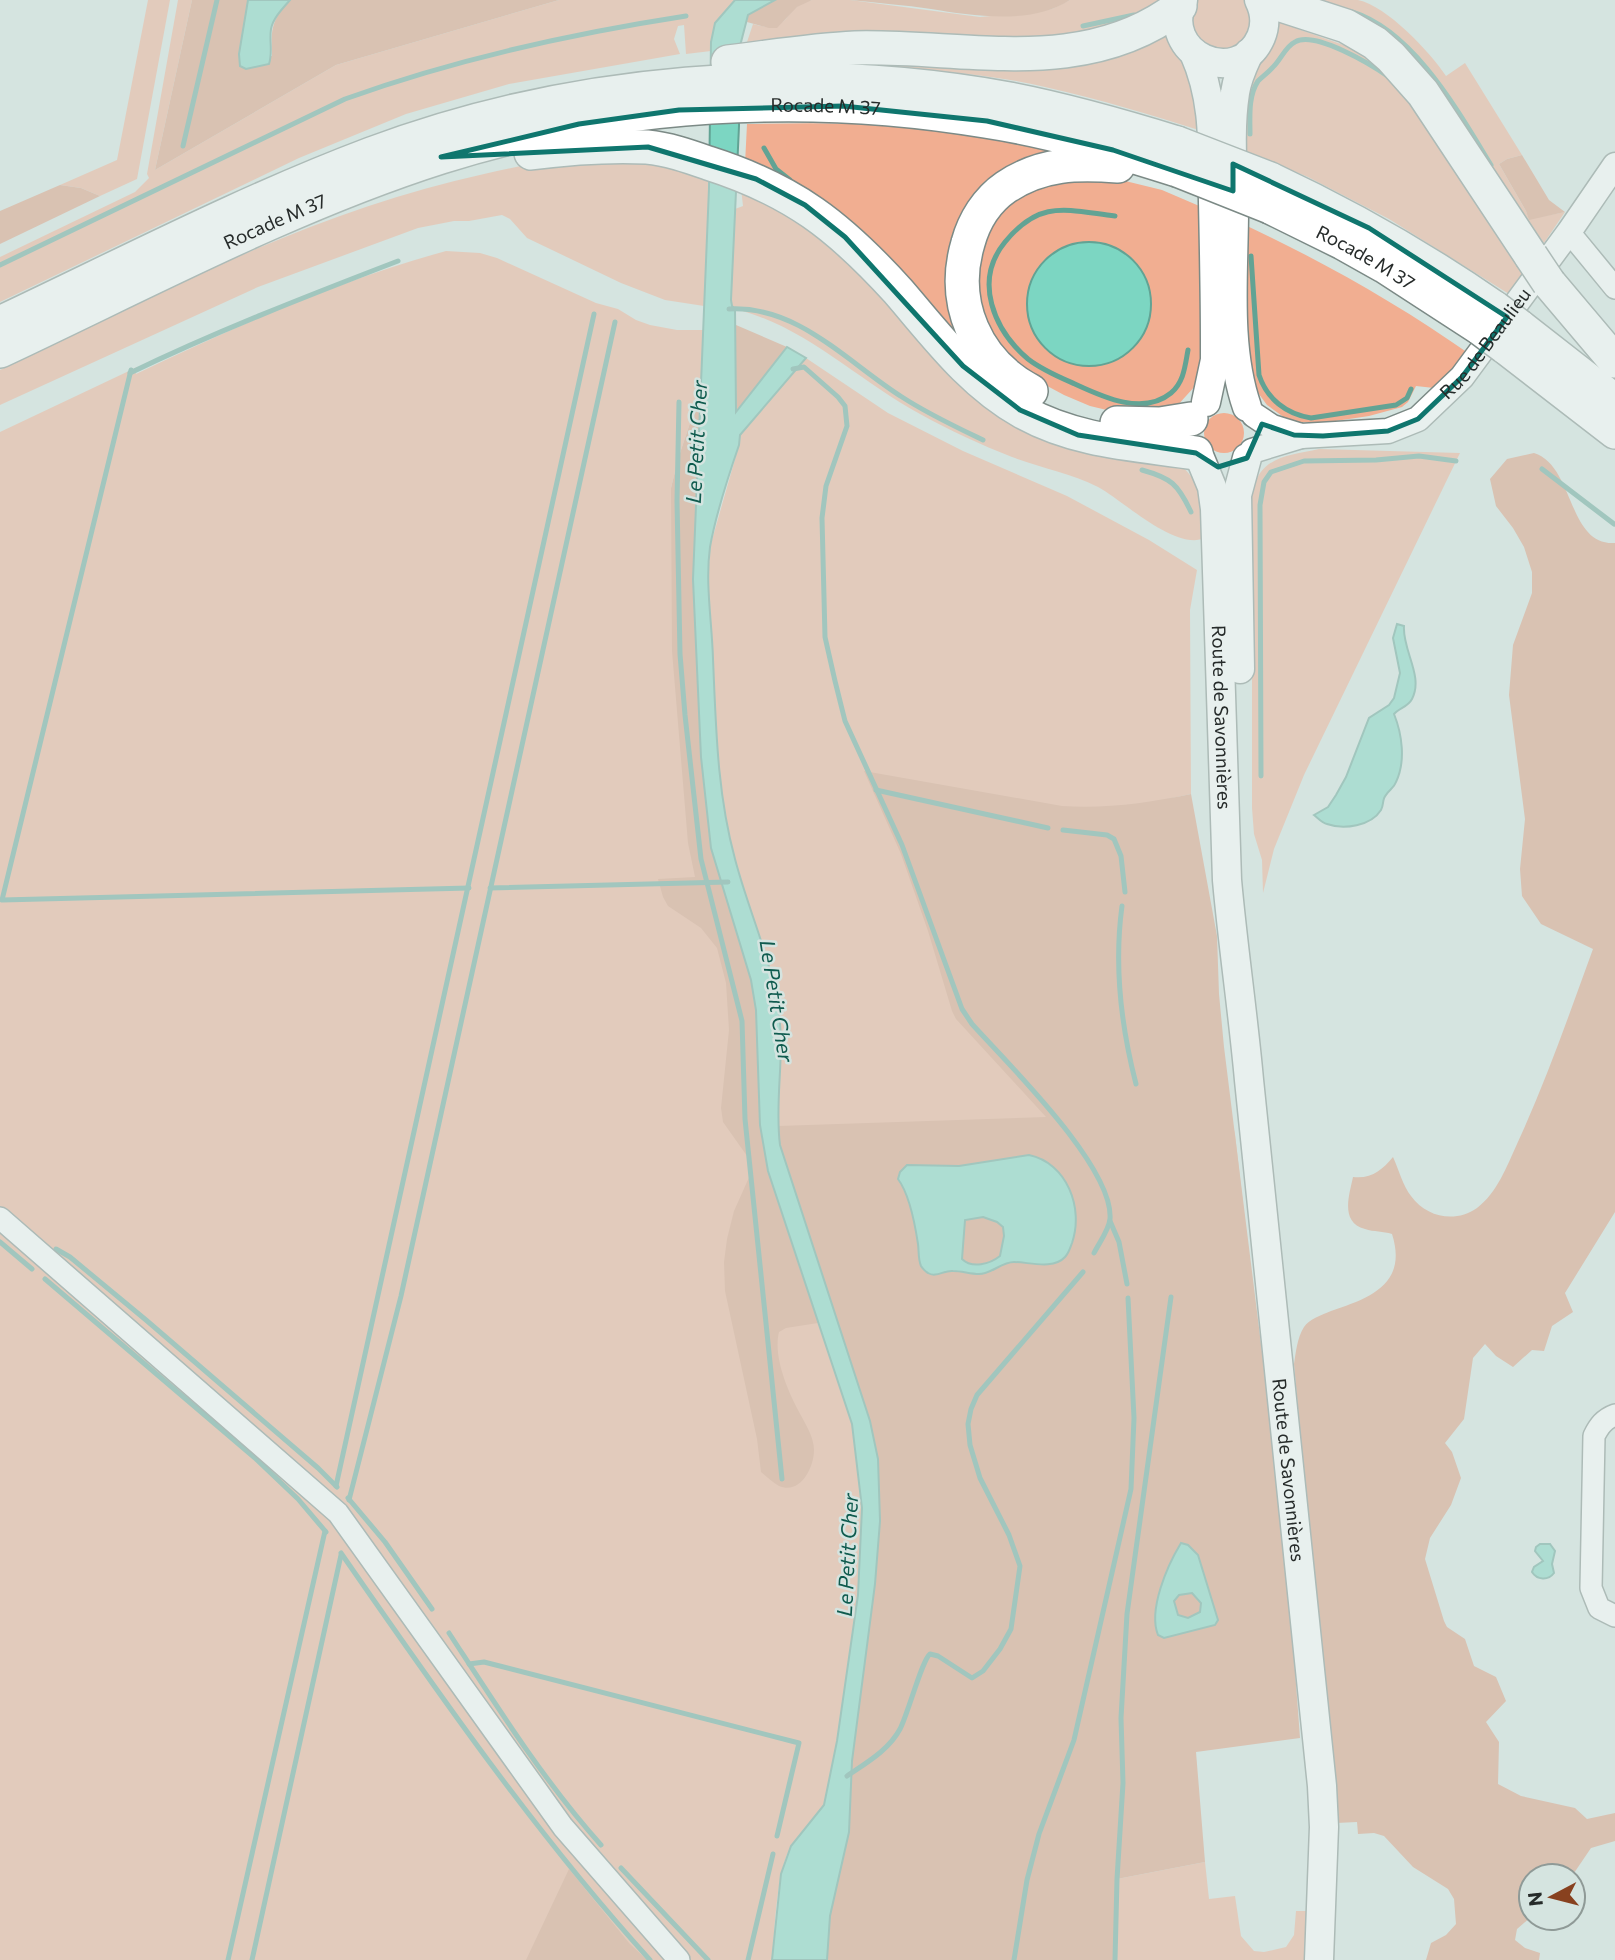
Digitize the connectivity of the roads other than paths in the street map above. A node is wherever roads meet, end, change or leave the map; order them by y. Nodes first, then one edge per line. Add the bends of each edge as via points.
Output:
1 (1259, 0) edge
2 (1266, 0) edge
3 (1182, 3) edge
4 (1194, 53) junction
5 (1249, 53) junction
6 (746, 82) junction
7 (679, 88) junction
8 (441, 157) junction
9 (1177, 157) junction
10 (1615, 165) edge
11 (1569, 232) junction
12 (1615, 288) edge
13 (0, 323) edge
14 (1500, 328) junction
15 (0, 351) edge
16 (1615, 362) edge
17 (1615, 401) edge
18 (1198, 411) junction
19 (1250, 411) junction
20 (1615, 432) edge
21 (1301, 436) junction
22 (1250, 454) junction
23 (1198, 455) junction
24 (1239, 980) junction
25 (0, 1218) edge
26 (1615, 1415) edge
27 (1615, 1616) edge
28 (679, 1960) edge
29 (1319, 1960) edge

1 - 5 main road via 1264,25
2 - 16 highway via 1346,26 1391,57 1423,93 1540,270
3 - 4 main road via 1179,27
3 - 6 highway via 1134,34 1063,51 1016,55 855,48
4 - 5 main road via 1222,63
4 - 18 main road via 1204,76 1212,128 1215,342 1215,360
5 - 19 main road via 1235,91 1233,135 1235,350 1240,386
6 - 7 highway
6 - 7 highway, Rocade M 37
6 - 9 highway, Rocade M 37 via 843,106 987,121
7 - 8 highway, Rocade M 37 via 568,126
7 - 13 highway, Rocade M 37 via 629,91 480,120 370,154
8 - 15 highway, Rocade M 37 via 300,212
8 - 23 highway via 491,159 593,147 648,147 744,174 796,200 832,226 963,366 1020,410 1078,435
9 - 14 highway, Rocade M 37, bridge via 1270,193 1343,243
9 - 18 highway via 1075,163 1017,180 995,195 975,224 961,287 967,318 979,343 1000,368 1026,388 1097,419 1141,425
10 - 11 street, Rue de Beaulieu
11 - 12 street
11 - 21 street, Rue de Beaulieu via 1462,377 1418,419 1388,431
14 - 17 highway, Rocade M 37
14 - 20 highway, Rocade M 37
18 - 19 main road via 1222,397 1240,401
18 - 23 main road via 1189,439
19 - 21 street, Rue de Beaulieu via 1272,428
19 - 22 main road via 1258,438
21 - 22 street, Rue de Beaulieu
22 - 23 main road via 1229,467 1218,467
22 - 24 main road, Route de Savonnières via 1237,495
23 - 24 main road, Route de Savonnières via 1212,487 1214,509 1227,880
24 - 29 main road, Route de Savonnières via 1322,1786
25 - 28 street via 338,1513 555,1817
26 - 27 street via 1600,1425 1594,1436 1591,1588 1599,1608

